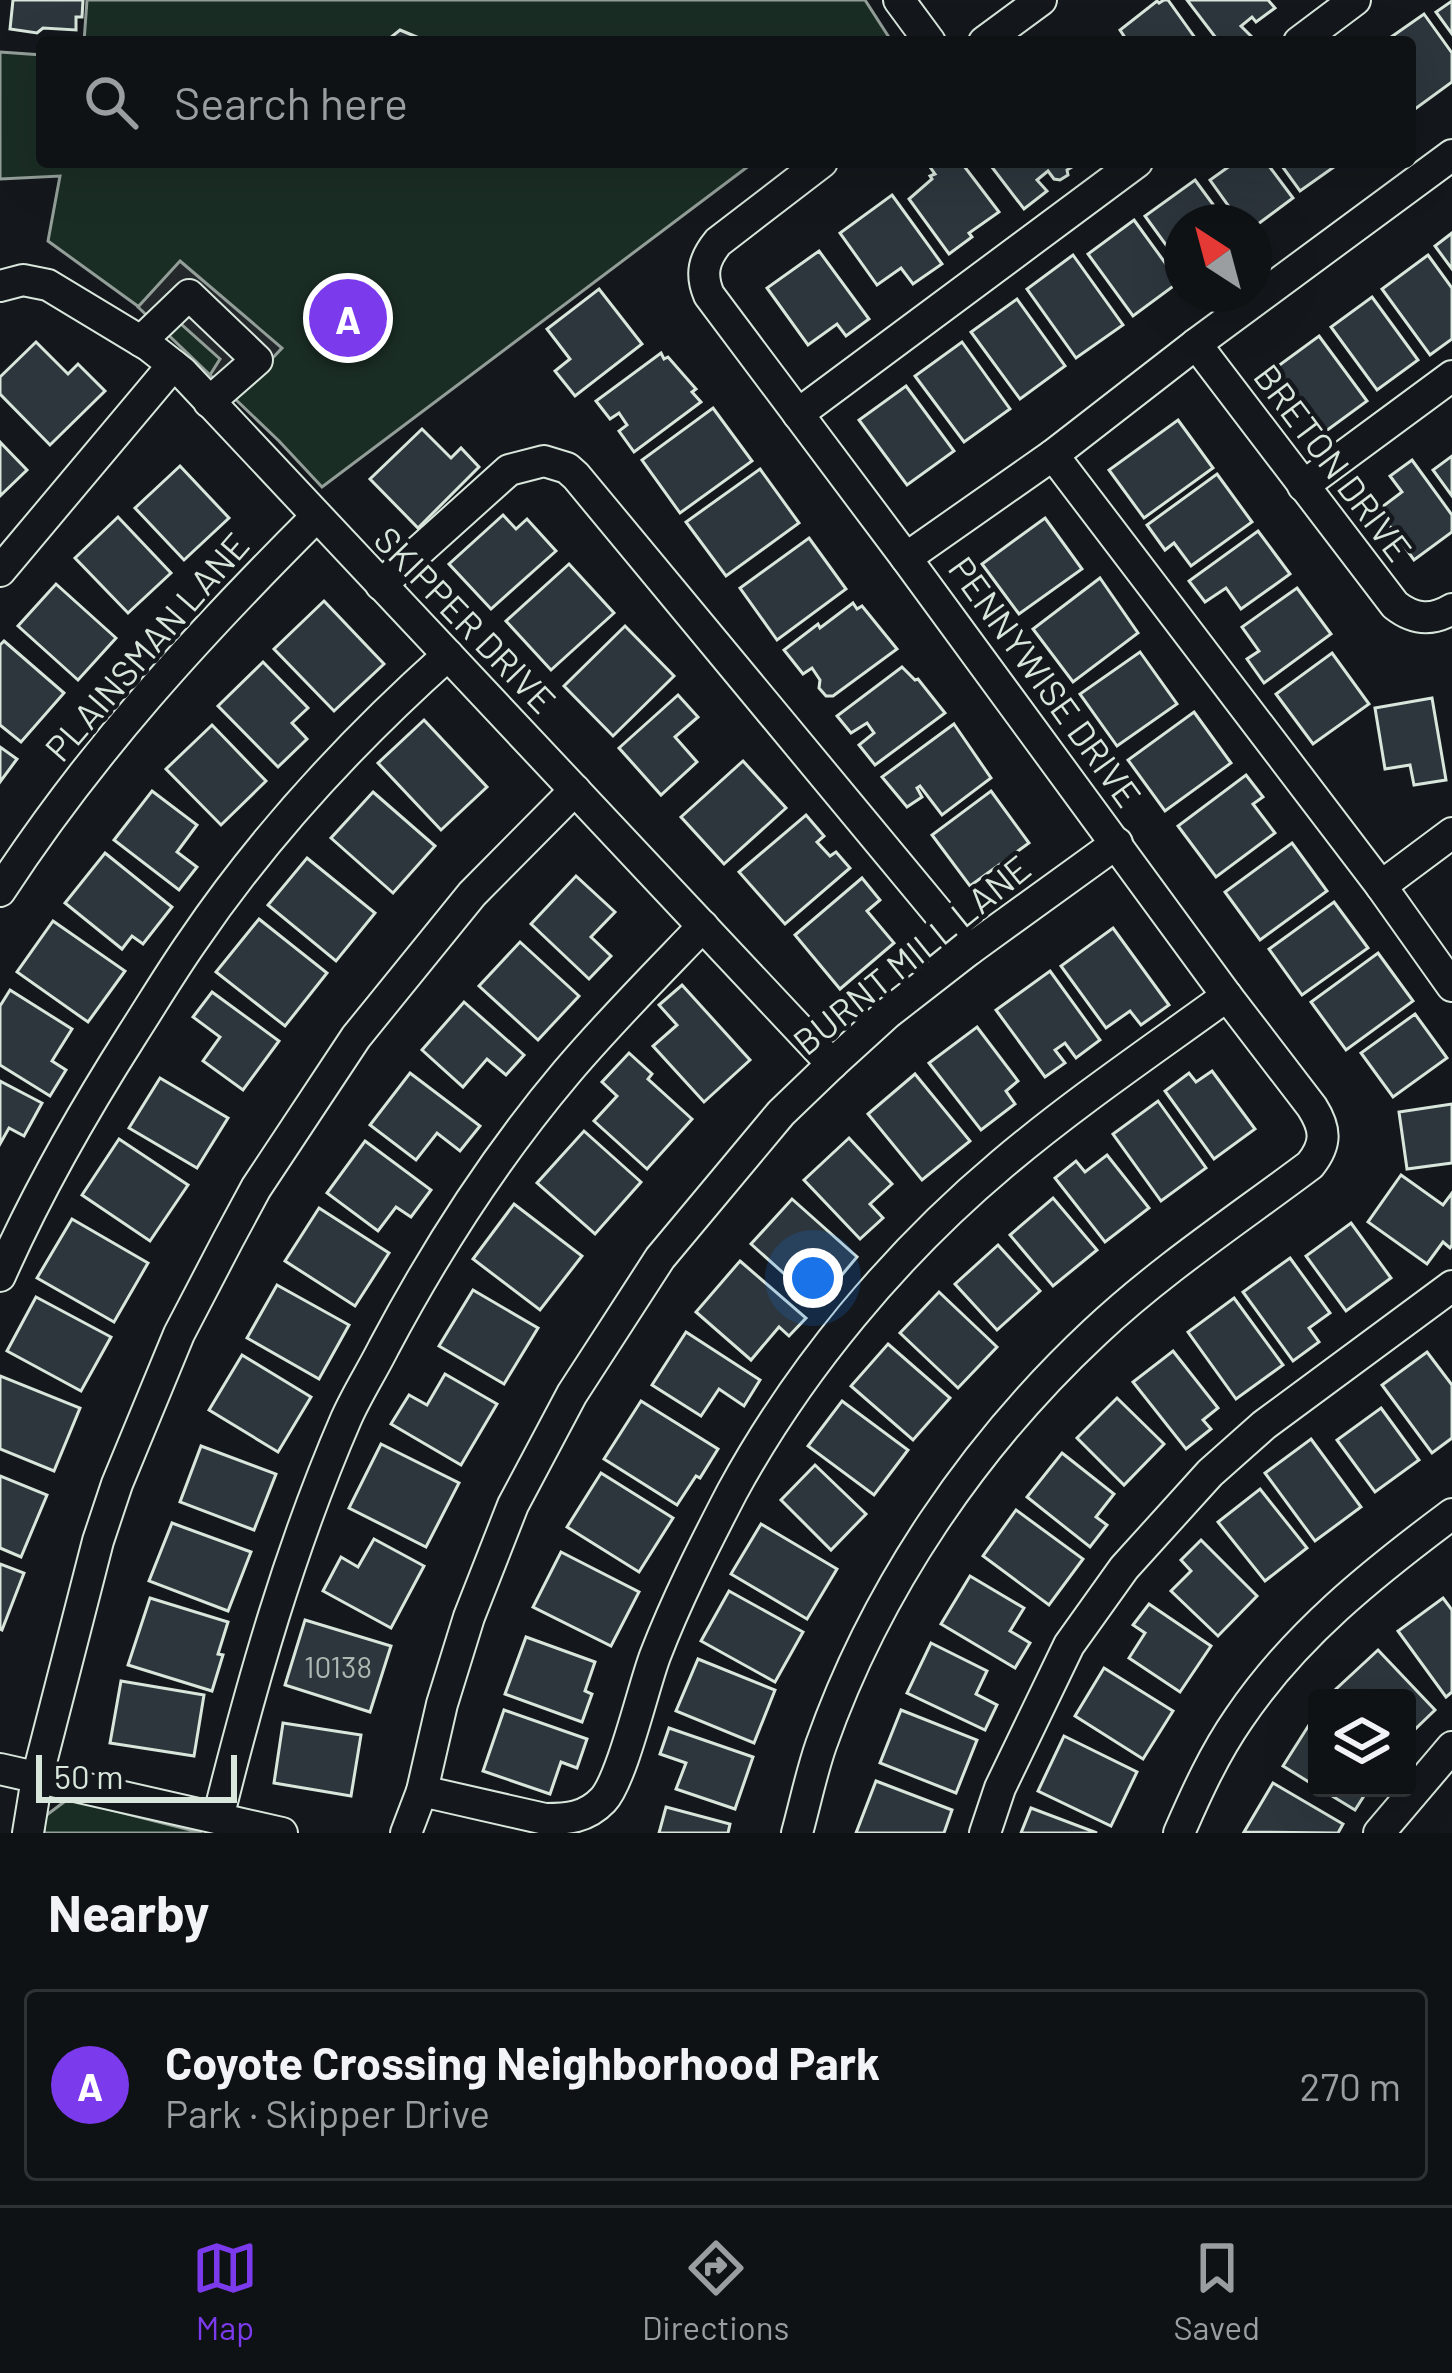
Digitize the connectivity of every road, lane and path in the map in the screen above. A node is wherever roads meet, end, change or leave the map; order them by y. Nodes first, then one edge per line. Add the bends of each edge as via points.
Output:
1 (899, 0) edge
2 (1041, 0) edge
3 (1355, 0) edge
4 (925, 36) edge
5 (992, 36) edge
6 (1307, 36) edge
7 (1452, 155) edge
8 (814, 168) edge
9 (1129, 168) edge
10 (4, 284) edge
11 (141, 341) junction
12 (1196, 344) junction
13 (173, 365) junction
14 (1452, 376) edge
15 (209, 402) junction
16 (798, 415) junction
17 (1053, 455) junction
18 (1303, 486) junction
19 (316, 517) junction
20 (907, 558) junction
21 (0, 571) edge
22 (381, 585) junction
23 (1452, 609) edge
24 (448, 655) junction
25 (574, 790) junction
26 (1452, 833) edge
27 (1117, 843) junction
28 (1382, 886) junction
29 (0, 891) edge
30 (703, 926) junction
31 (969, 950) junction
32 (1452, 986) edge
33 (1227, 996) junction
34 (832, 1064) junction
35 (0, 1276) edge
36 (1452, 1286) edge
37 (1452, 1514) edge
38 (1452, 1747) edge
39 (0, 1769) edge
40 (37, 1778) junction
41 (422, 1791) junction
42 (218, 1819) junction
43 (28, 1833) edge
44 (282, 1833) edge
45 (406, 1833) edge
46 (796, 1833) edge
47 (985, 1833) edge
48 (1179, 1833) edge
49 (1379, 1833) edge

1 - 4 street
2 - 5 street
3 - 6 street
7 - 12 street
8 - 16 street, PENNYWISE DRIVE via 728,232 709,253 703,278
9 - 16 street
10 - 11 street, SKIPPER DRIVE via 48,285
11 - 13 street, SKIPPER DRIVE
11 - 15 street via 189,295 257,360
12 - 17 street
12 - 18 street, BRETON DRIVE
13 - 15 street, SKIPPER DRIVE
13 - 21 street
14 - 18 street
15 - 19 street, SKIPPER DRIVE
16 - 20 street, PENNYWISE DRIVE
17 - 20 street
17 - 28 street
18 - 23 street, BRETON DRIVE via 1395,605 1420,618
19 - 22 street, SKIPPER DRIVE
19 - 29 street, PLAINSMAN LANE via 125,719
20 - 27 street, PENNYWISE DRIVE
22 - 24 street, SKIPPER DRIVE
22 - 31 street via 509,470 544,461 566,468
24 - 25 street, SKIPPER DRIVE
24 - 35 street via 303,802 193,939 89,1101
25 - 30 street, SKIPPER DRIVE
25 - 40 street via 472,894 356,1037 227,1240 117,1484
26 - 28 street
27 - 31 street, BURNT MILL LANE
27 - 33 street, PENNYWISE DRIVE
28 - 32 street
30 - 34 street, SKIPPER DRIVE
30 - 42 street via 562,1078 407,1304 347,1416 291,1558
31 - 34 street, BURNT MILL LANE
33 - 41 street via 1000,1165 914,1246 830,1344 753,1454 694,1565 617,1774 595,1808 544,1819
33 - 46 street, PENNYWISE DRIVE via 1312,1107 1324,1141 1310,1165 1096,1330 958,1487 846,1684
34 - 41 street, BURNT MILL LANE via 660,1258 572,1394 513,1505 469,1617
36 - 47 street via 1264,1425 1135,1554 1069,1645
37 - 48 street via 1376,1571 1284,1661 1239,1718
38 - 49 street
39 - 40 street
40 - 42 street
40 - 43 street
41 - 45 street, BURNT MILL LANE
42 - 44 street

